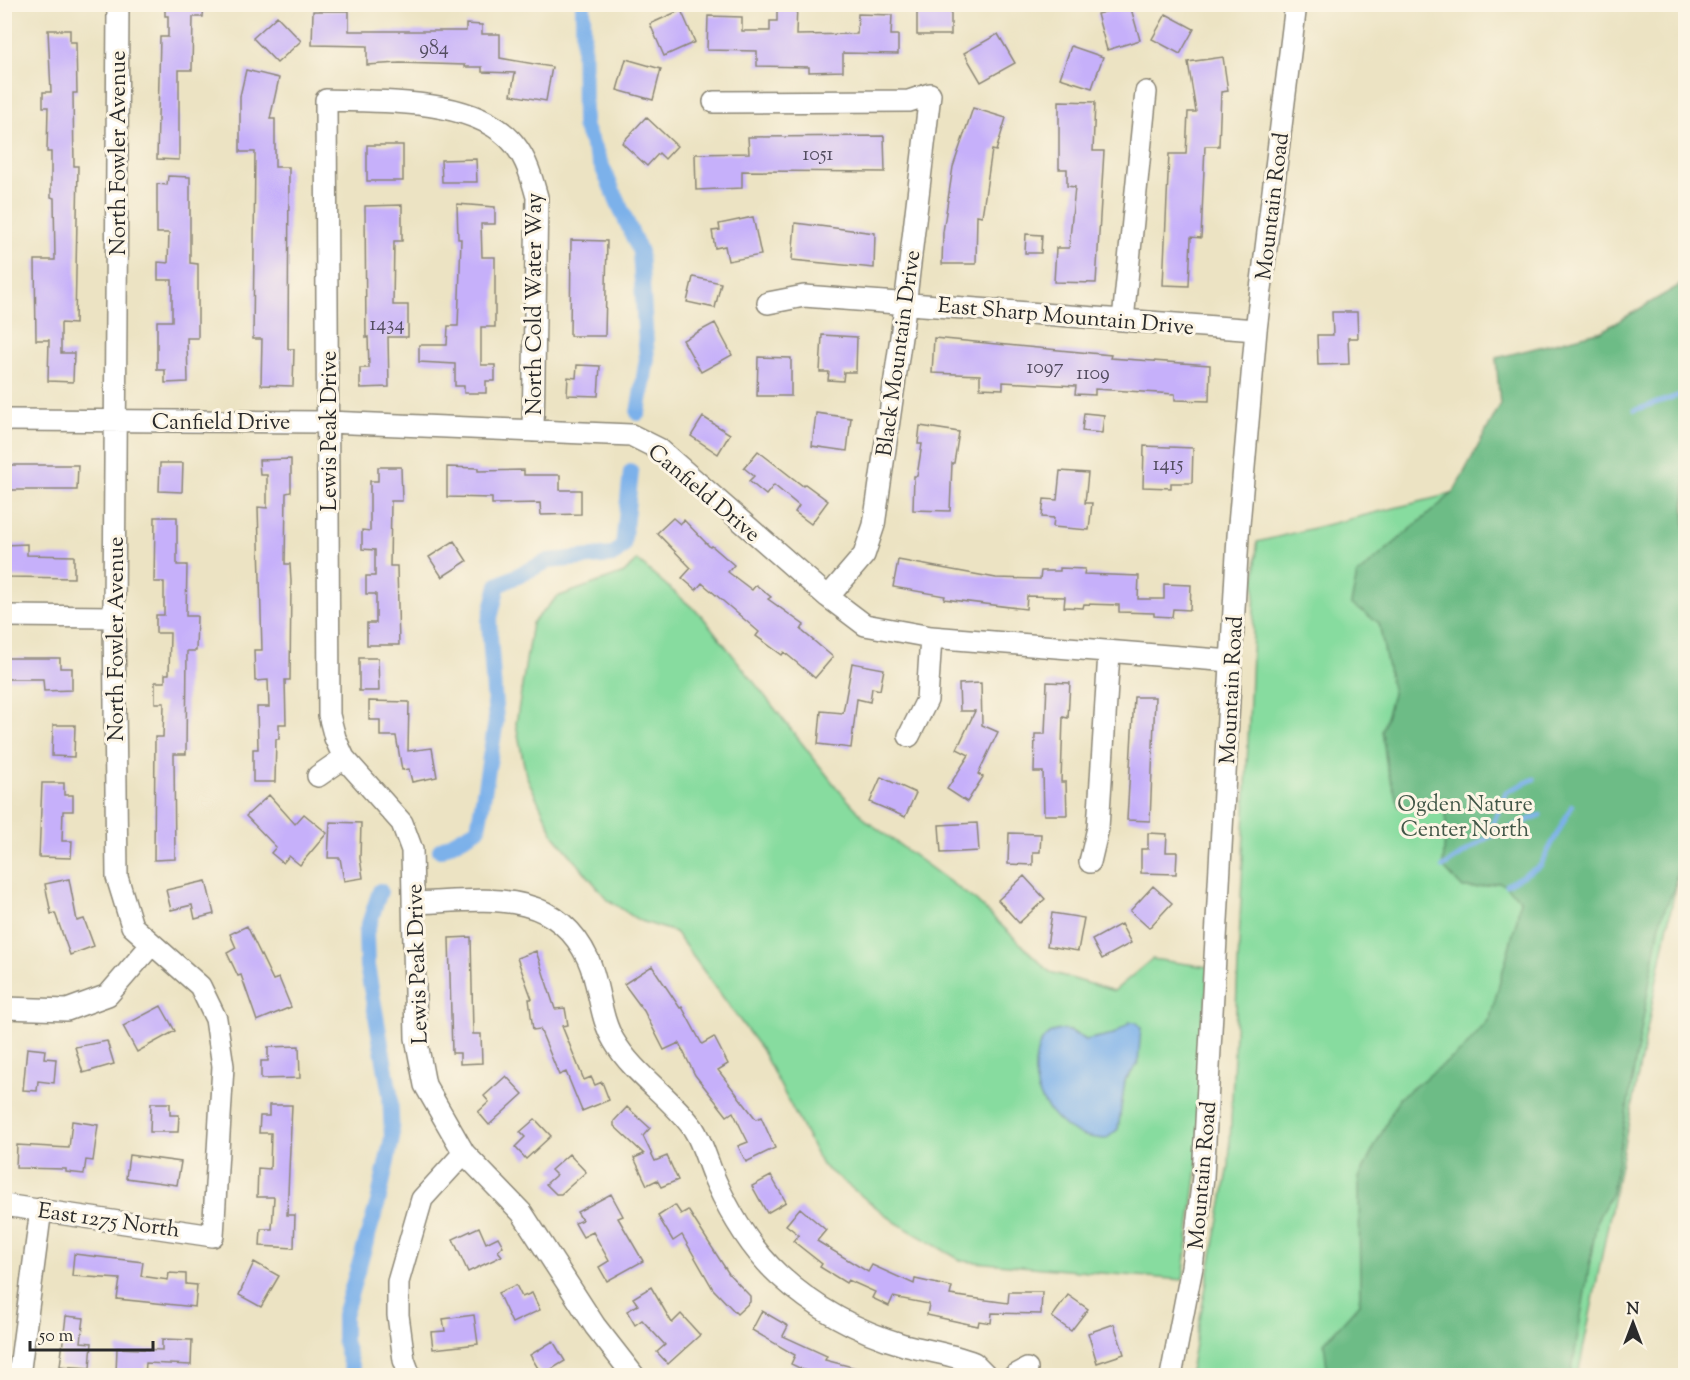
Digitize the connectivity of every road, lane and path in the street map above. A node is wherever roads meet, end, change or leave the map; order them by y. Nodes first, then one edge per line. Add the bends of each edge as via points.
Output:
1 (118, 4) edge
2 (1296, 4) edge
3 (1146, 92) dead end
4 (326, 100) joint
5 (714, 102) dead end
6 (905, 302) junction
7 (768, 303) dead end
8 (1123, 320) junction
9 (1256, 330) junction
10 (4, 420) edge
11 (115, 421) junction
12 (328, 422) junction
13 (533, 431) junction
14 (828, 597) junction
15 (4, 616) edge
16 (114, 617) junction
17 (931, 637) junction
18 (1110, 653) junction
19 (1231, 661) junction
20 (909, 736) dead end
21 (344, 758) junction
22 (318, 776) dead end
23 (1090, 862) dead end
24 (413, 903) junction
25 (152, 944) junction
26 (4, 1008) edge
27 (464, 1154) junction
28 (4, 1205) edge
29 (41, 1209) junction
30 (213, 1236) joint
31 (19, 1376) edge
32 (410, 1376) edge
33 (633, 1376) edge
34 (987, 1376) edge
35 (1171, 1376) edge

1 - 11 street, North Fowler Avenue
2 - 9 street, Mountain Road
3 - 8 street
4 - 12 street, Lewis Peak Drive
4 - 13 street, North Cold Water Way via 432,104 490,124 515,145 528,168 537,197
5 - 6 street, Black Mountain Drive via 909,101 930,94
6 - 7 street, East Sharp Mountain Drive via 804,296
6 - 8 street, East Sharp Mountain Drive
6 - 14 street, Black Mountain Drive via 874,525 864,555
8 - 9 street, East Sharp Mountain Drive
9 - 19 street, Mountain Road
10 - 11 street, Canfield Drive
11 - 12 street, Canfield Drive
11 - 16 street, North Fowler Avenue
12 - 13 street, Canfield Drive
12 - 21 street, Lewis Peak Drive via 330,715
13 - 14 street, Canfield Drive via 631,435 659,449
14 - 17 street, Canfield Drive via 865,625
15 - 16 street
16 - 25 street, North Fowler Avenue via 117,877 132,926
17 - 18 street, Canfield Drive
17 - 20 street via 927,700
18 - 19 street, Canfield Drive
18 - 23 street via 1098,828
19 - 35 street, Mountain Road via 1203,1177 1192,1267
21 - 22 street
21 - 24 street, Lewis Peak Drive via 402,823 412,850
24 - 27 street, Lewis Peak Drive via 420,1062 425,1085
24 - 34 street via 510,900 536,907 559,920 589,960 614,1041 695,1131 730,1211 777,1273 804,1297 867,1333 974,1363
25 - 26 street via 108,996 67,1010
25 - 30 street, North Fowler Avenue via 200,986 216,1019 223,1066
27 - 32 street via 422,1199 398,1282 398,1315
27 - 33 street, Lewis Peak Drive via 522,1213 595,1326
28 - 29 street, East 1275 North
29 - 30 street, East 1275 North
29 - 31 street

